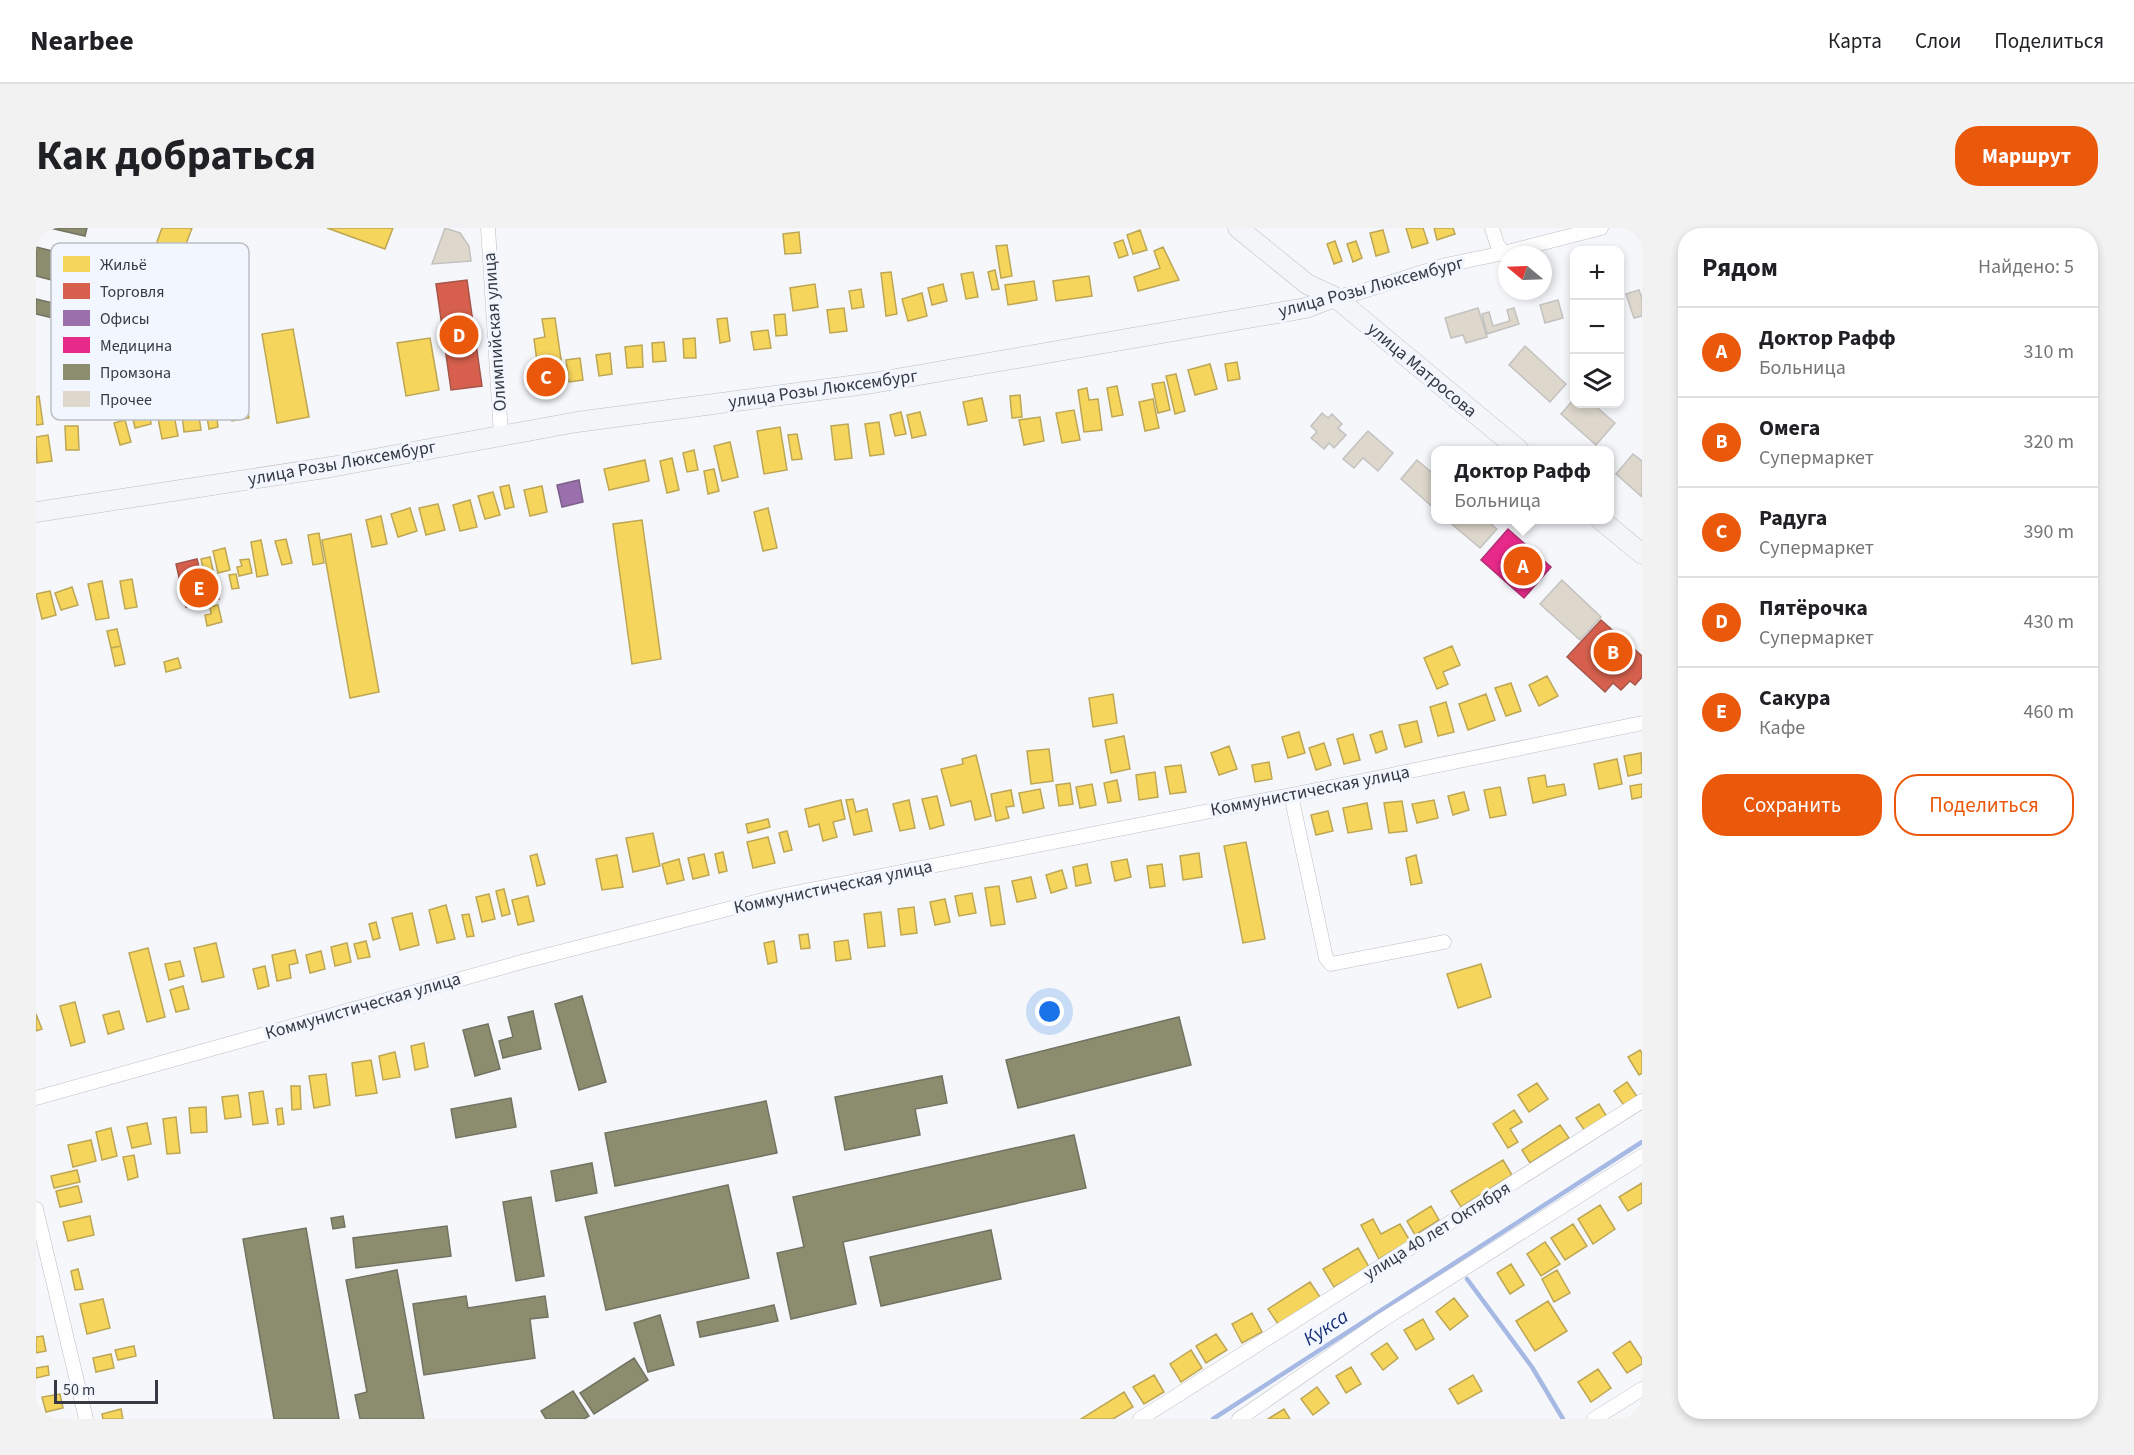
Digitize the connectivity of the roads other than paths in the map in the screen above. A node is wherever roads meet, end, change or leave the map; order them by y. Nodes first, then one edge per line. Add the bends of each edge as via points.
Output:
1 (488, 228) edge
2 (1238, 228) edge
3 (1492, 228) edge
4 (1601, 228) edge
5 (1499, 246) edge
6 (1531, 246) edge
7 (1498, 254) edge
8 (1335, 297) junction
9 (501, 435) junction
10 (1514, 446) edge
11 (36, 512) edge
12 (1607, 524) edge
13 (1642, 554) edge
14 (1642, 723) edge
15 (1291, 795) junction
16 (1444, 942) dead end
17 (36, 1098) edge
18 (1642, 1101) edge
19 (1642, 1156) edge
20 (36, 1209) edge
21 (1642, 1389) edge
22 (86, 1419) edge
23 (1140, 1419) edge
24 (1239, 1419) edge
25 (1594, 1419) edge

1 - 9 street, Олимпийская улица
2 - 8 street, улица Матросова via 1307,284
3 - 5 street
4 - 6 street, улица Розы Люксембург
7 - 8 street, улица Розы Люксембург
8 - 9 street, улица Розы Люксембург via 1306,308 873,383
8 - 10 street, улица Матросова
9 - 11 street, улица Розы Люксембург via 331,467
12 - 13 street
14 - 15 street, Коммунистическая улица
15 - 16 street via 1326,958 1331,964
15 - 17 street, Коммунистическая улица via 778,896 525,961
18 - 23 street, улица 40 лет Октября
19 - 24 street via 1381,1321
20 - 22 street
21 - 25 street

